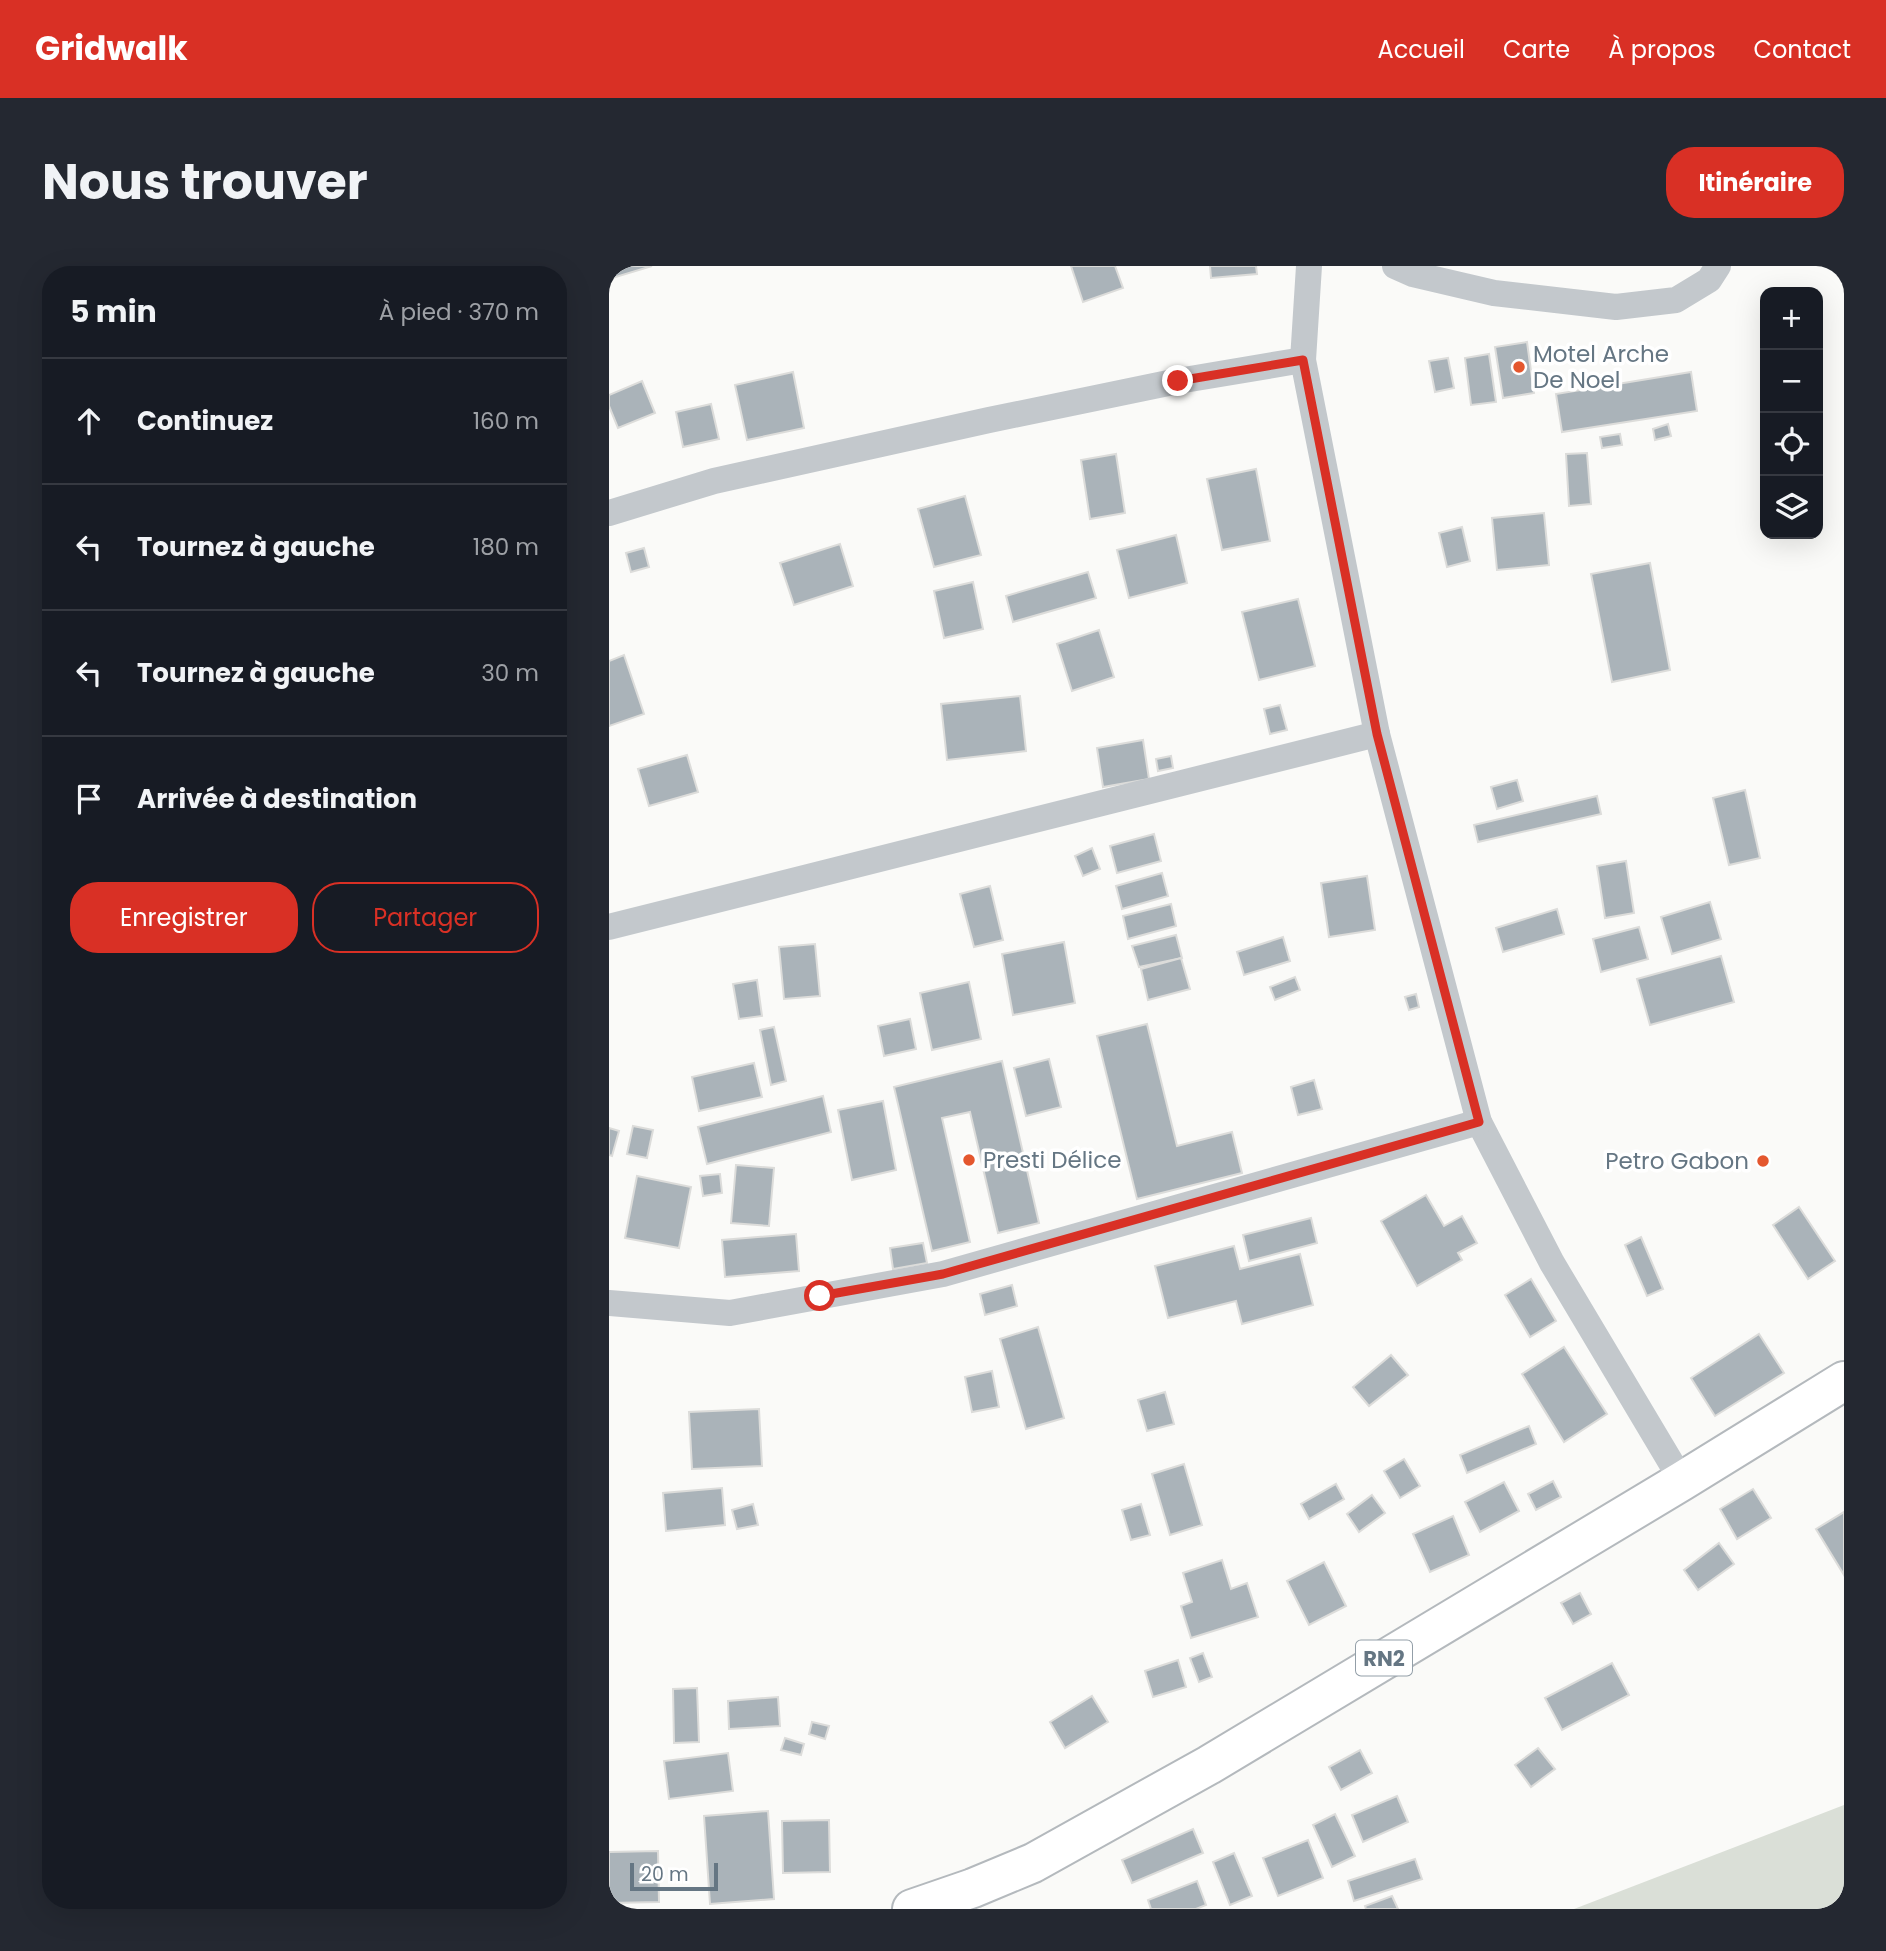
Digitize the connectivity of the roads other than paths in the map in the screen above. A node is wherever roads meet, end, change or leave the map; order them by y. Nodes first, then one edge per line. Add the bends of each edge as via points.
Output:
1 (1309, 266) edge
2 (1395, 266) edge
3 (1718, 266) edge
4 (1303, 360) junction
5 (609, 513) edge
6 (1377, 734) junction
7 (609, 927) edge
8 (1479, 1122) junction
9 (609, 1303) edge
10 (1844, 1381) edge
11 (1682, 1481) junction
12 (912, 1909) edge

1 - 4 street
2 - 3 street via 1494,293 1616,307 1676,300 1709,280
4 - 5 street via 1178,381 714,481
4 - 6 street
6 - 7 street
6 - 8 street
8 - 9 street via 943,1274 730,1313
8 - 11 street via 1552,1263
10 - 11 highway, RN2
11 - 12 highway, RN2 via 1209,1765 1044,1857

